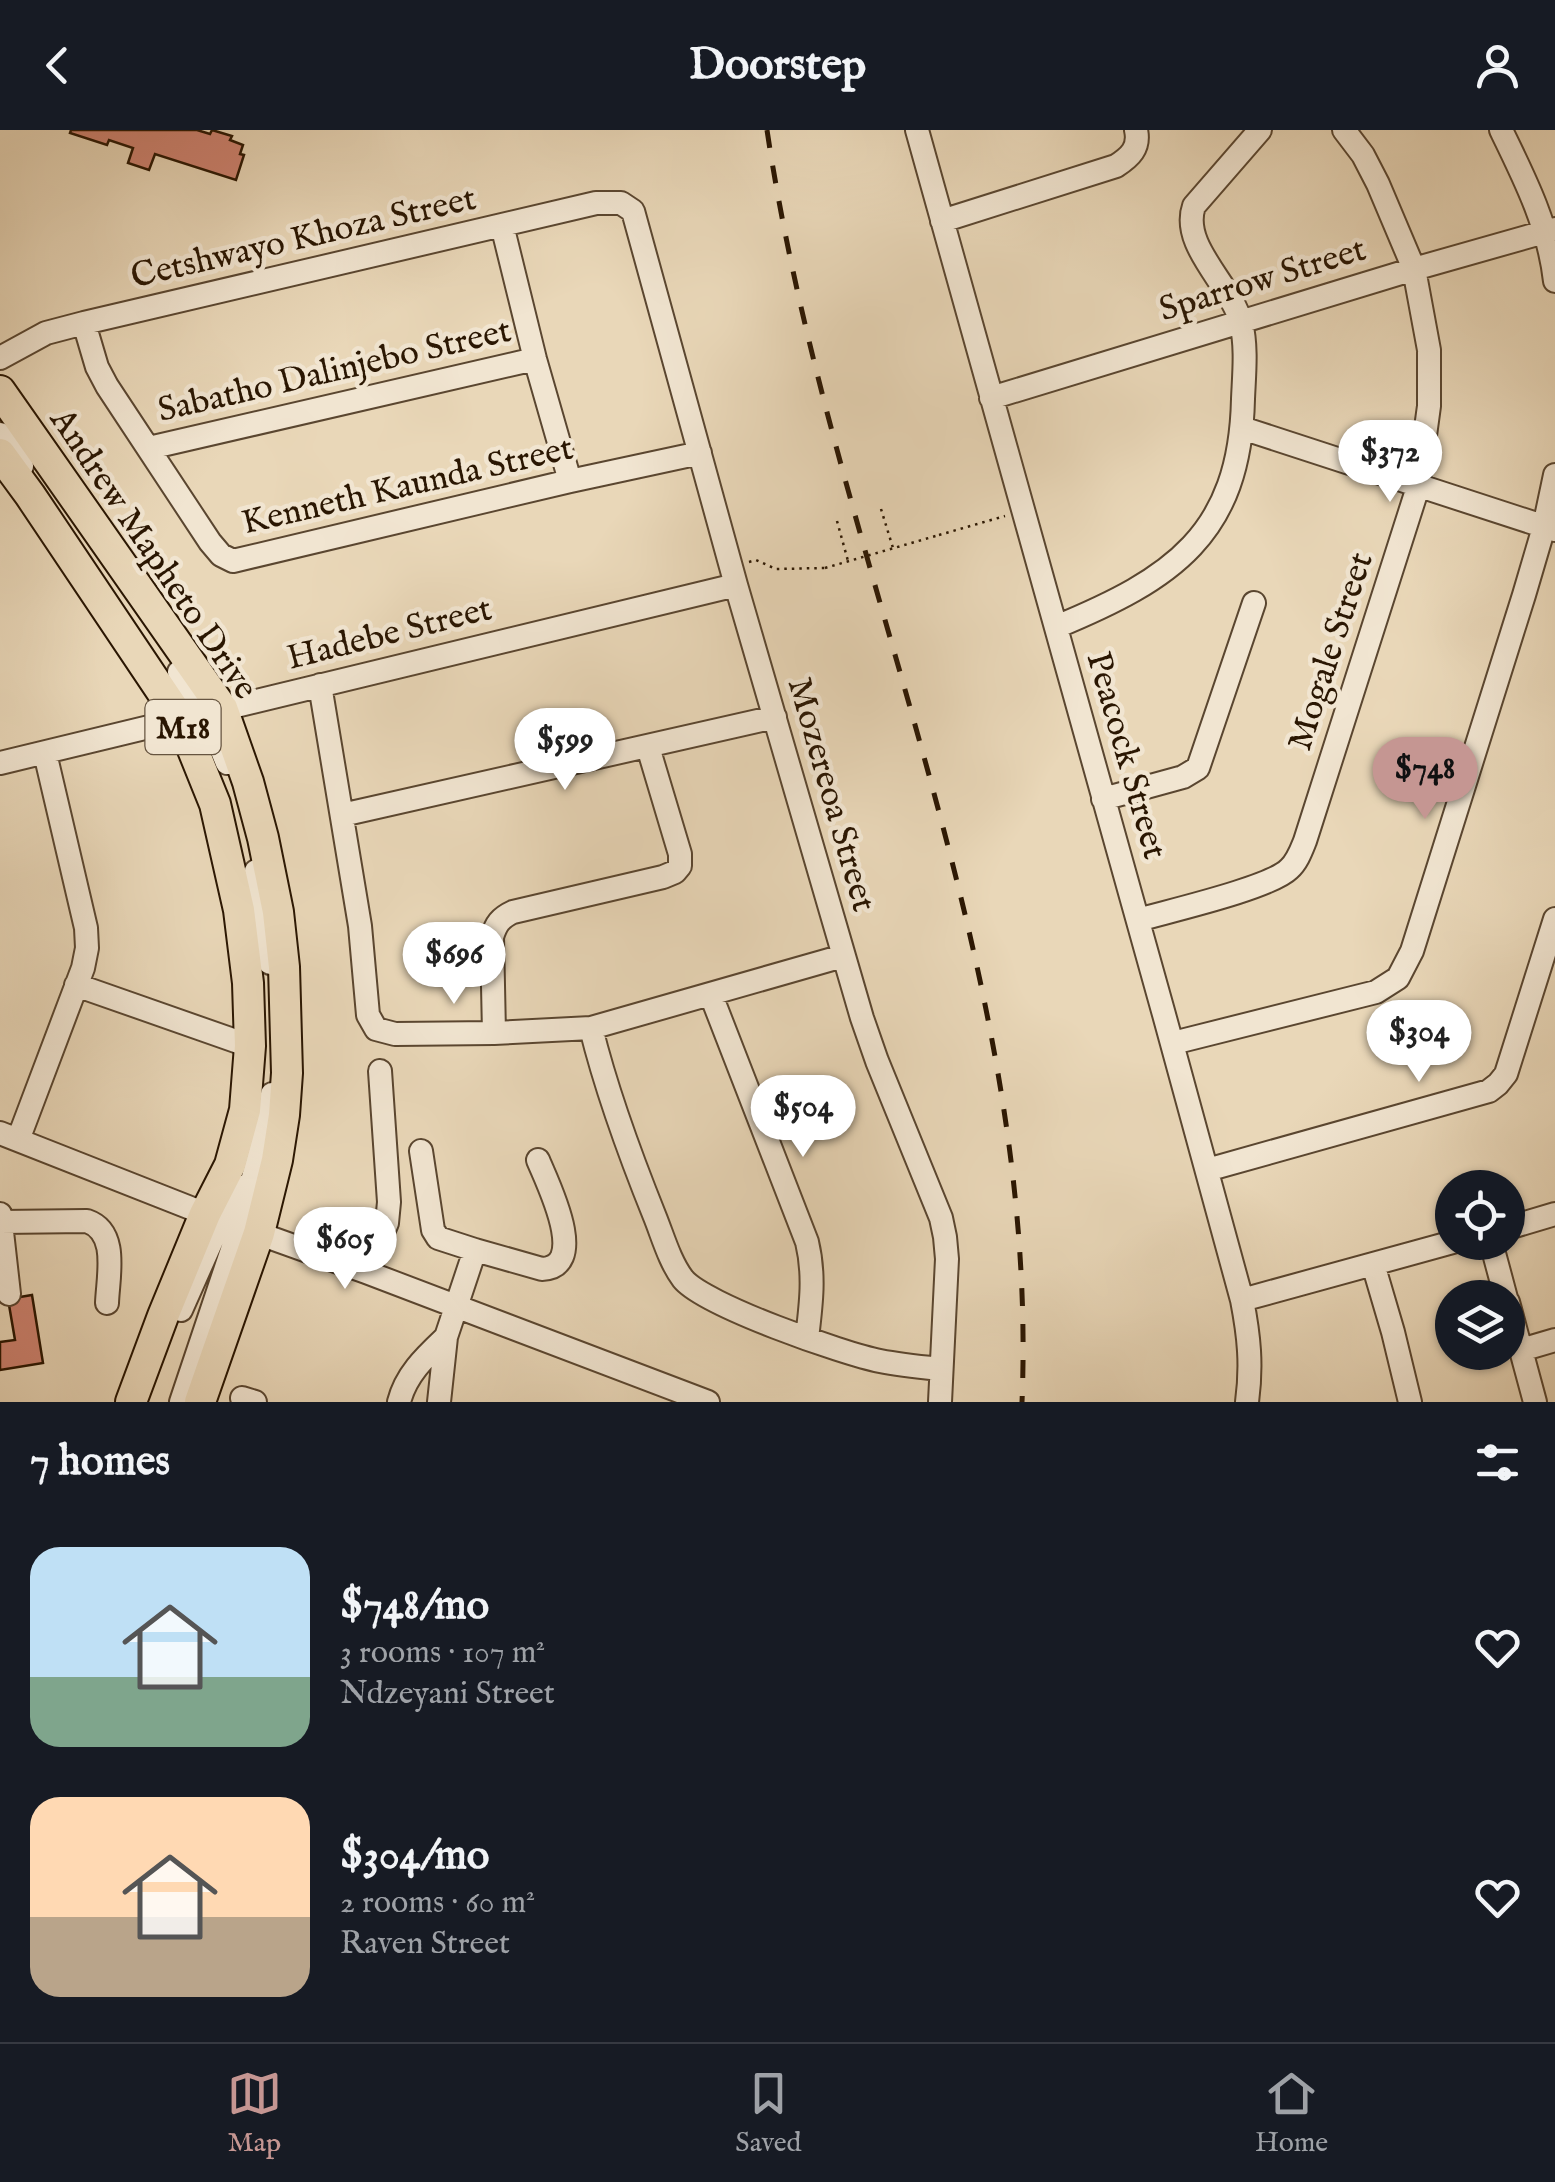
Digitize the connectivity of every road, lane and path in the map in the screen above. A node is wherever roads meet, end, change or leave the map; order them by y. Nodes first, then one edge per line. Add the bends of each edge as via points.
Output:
1 (917, 130) edge
2 (1136, 130) edge
3 (1260, 130) edge
4 (1344, 130) edge
5 (1502, 130) edge
6 (628, 206) joint
7 (942, 221) junction
8 (502, 226) junction
9 (1550, 230) edge
10 (1414, 269) junction
11 (1555, 281) edge
12 (1241, 321) junction
13 (84, 323) junction
14 (0, 358) edge
15 (535, 359) junction
16 (0, 391) edge
17 (991, 398) junction
18 (0, 416) edge
19 (1242, 428) junction
20 (0, 434) edge
21 (149, 448) junction
22 (700, 453) junction
23 (0, 454) edge
24 (1555, 475) edge
25 (570, 481) junction
26 (1418, 487) junction
27 (880, 509) dead end
28 (1024, 511) junction
29 (837, 521) dead end
30 (1550, 528) edge
31 (892, 548) junction
32 (848, 561) junction
33 (734, 576) junction
34 (1254, 602) dead end
35 (1056, 627) junction
36 (320, 685) junction
37 (200, 714) junction
38 (775, 717) junction
39 (648, 748) junction
40 (45, 752) junction
41 (0, 763) edge
42 (1103, 799) junction
43 (342, 815) junction
44 (1555, 919) edge
45 (1138, 920) junction
46 (842, 956) junction
47 (76, 985) junction
48 (711, 995) junction
49 (591, 1028) junction
50 (494, 1033) junction
51 (1173, 1044) junction
52 (250, 1046) junction
53 (380, 1072) dead end
54 (9, 1137) edge
55 (421, 1151) dead end
56 (538, 1160) dead end
57 (1207, 1170) junction
58 (0, 1214) edge
59 (1555, 1214) edge
60 (1, 1222) edge
61 (231, 1223) junction
62 (1525, 1223) edge
63 (1435, 1247) edge
64 (475, 1250) junction
65 (1372, 1264) junction
66 (366, 1272) junction
67 (9, 1294) dead end
68 (1242, 1300) junction
69 (107, 1303) dead end
70 (456, 1307) junction
71 (446, 1337) junction
72 (807, 1338) junction
73 (1555, 1340) edge
74 (1525, 1349) edge
75 (1525, 1366) edge
76 (941, 1368) junction
77 (131, 1402) edge
78 (146, 1402) edge
79 (181, 1402) edge
80 (200, 1402) edge
81 (400, 1402) edge
82 (439, 1402) edge
83 (708, 1402) edge
84 (940, 1402) edge
85 (1247, 1402) edge
86 (1410, 1402) edge
87 (1534, 1402) edge

1 - 7 street, Peacock Street
2 - 7 street via 1134,151 1116,166
3 - 12 street via 1191,216 1198,247
4 - 10 street, Mogale Street via 1378,184
5 - 9 street
6 - 8 street, Cetshwayo Khoza Street via 596,203
6 - 22 street, Mozereoa Street via 638,220
7 - 17 street, Peacock Street
8 - 13 street, Cetshwayo Khoza Street
8 - 15 street
9 - 10 street, Sparrow Street
9 - 11 street
10 - 12 street, Sparrow Street
10 - 26 street, Mogale Street via 1431,378
12 - 17 street, Sparrow Street
12 - 19 street
13 - 14 street, Cetshwayo Khoza Street via 46,333
13 - 21 street, Kenneth Kaunda Street via 101,376
15 - 21 street, Sabatho Dalinjebo Street
15 - 25 street
16 - 37 main road, Andrew Mapheto Drive / M18
17 - 28 street, Peacock Street
18 - 37 street
19 - 26 street
19 - 35 street via 1227,491 1187,552 1134,592
20 - 37 street
21 - 25 street, Kenneth Kaunda Street via 210,542 233,561
22 - 25 street, Kenneth Kaunda Street
22 - 33 street, Mozereoa Street
23 - 37 main road, Andrew Mapheto Drive / M18 via 74,560
24 - 30 street
26 - 30 street
26 - 45 street, Mogale Street via 1296,861 1262,883
27 - 31 path
28 - 31 path, bridge
28 - 35 street, Peacock Street
29 - 32 path
30 - 51 street via 1398,978 1376,992
31 - 32 path, bridge
32 - 33 path, bridge via 776,569 756,560
33 - 36 street, Hadebe Street
33 - 38 street, Mozereoa Street
34 - 42 street via 1198,768
35 - 42 street, Peacock Street
36 - 37 street, Hadebe Street
36 - 43 street
37 - 40 street, Hadebe Street
37 - 52 main road, Andrew Mapheto Drive / M18 via 240,910
37 - 61 main road, Andrew Mapheto Drive / M18 via 248,782 284,968 287,1074 277,1160
38 - 39 street
38 - 46 street, Mozereoa Street
39 - 43 street
39 - 50 street via 680,866 664,877 503,917 492,938
40 - 41 street, Hadebe Street
40 - 47 street via 86,928
42 - 45 street, Peacock Street
43 - 50 street via 371,1023 395,1034
44 - 57 street via 1506,1074 1489,1091
45 - 51 street, Peacock Street
46 - 48 street
46 - 76 street, Mozereoa Street via 946,1236
47 - 52 street
47 - 54 street
48 - 49 street
48 - 72 street via 807,1242
49 - 50 street
49 - 72 street via 622,1132 684,1281
51 - 57 street, Peacock Street
52 - 61 main road, Andrew Mapheto Drive / M18 via 245,1110 230,1165
53 - 66 street via 390,1202
54 - 61 street
55 - 64 street via 438,1238
56 - 64 street via 564,1230 558,1264 542,1269
57 - 68 street, Peacock Street
58 - 60 street
59 - 62 street
60 - 67 street
60 - 69 street via 95,1224 108,1243
61 - 66 street
61 - 77 main road, Andrew Mapheto Drive / M18 via 163,1316
61 - 78 street via 167,1340
61 - 79 street
61 - 80 main road, Andrew Mapheto Drive / M18
63 - 65 street
64 - 70 street
65 - 68 street
65 - 86 street
66 - 70 street
68 - 85 street, Peacock Street via 1252,1370
70 - 71 street
70 - 83 street
71 - 81 street via 416,1366
71 - 82 street
72 - 76 street via 879,1360
73 - 74 street
75 - 87 street
76 - 84 street, Mozereoa Street

